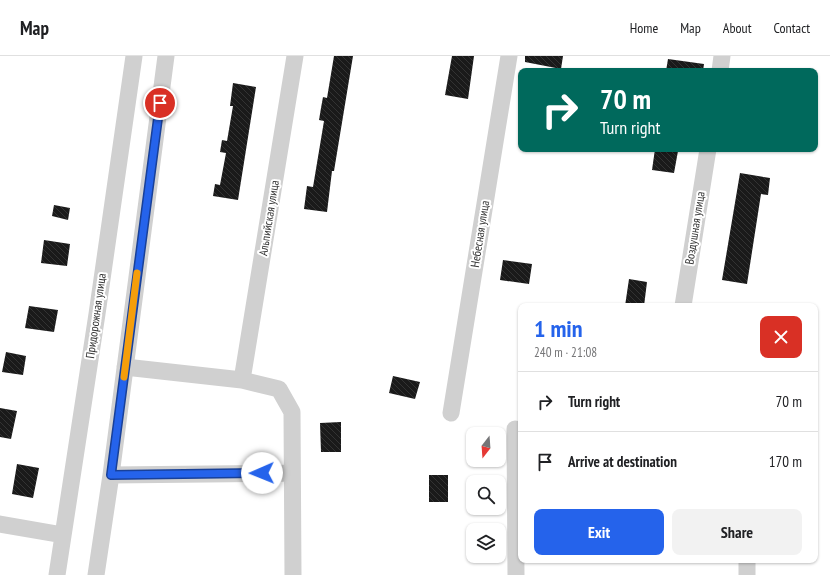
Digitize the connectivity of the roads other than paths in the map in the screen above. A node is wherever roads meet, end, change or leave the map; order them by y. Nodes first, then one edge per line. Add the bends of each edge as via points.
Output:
1 (134, 56) edge
2 (166, 56) edge
3 (295, 56) edge
4 (509, 56) edge
5 (722, 56) edge
6 (720, 68) edge
7 (708, 152) edge
8 (683, 303) edge
9 (125, 367) junction
10 (242, 380) junction
11 (451, 413) dead end
12 (515, 429) dead end
13 (292, 473) junction
14 (111, 475) junction
15 (0, 524) edge
16 (63, 535) junction
17 (747, 563) edge
18 (56, 575) edge
19 (96, 575) edge
20 (293, 575) edge
21 (516, 575) edge
22 (747, 575) edge

1 - 16 street, Придорожная улица
2 - 9 street
3 - 10 street, Альпийская улица
4 - 11 street, Небесная улица
5 - 6 street
7 - 8 street, Воздушная улица
9 - 10 street
9 - 14 street
10 - 13 street via 278,389 292,412
12 - 21 street
13 - 14 street
13 - 20 street
14 - 19 street
15 - 16 street
16 - 18 street, Придорожная улица
17 - 22 street

